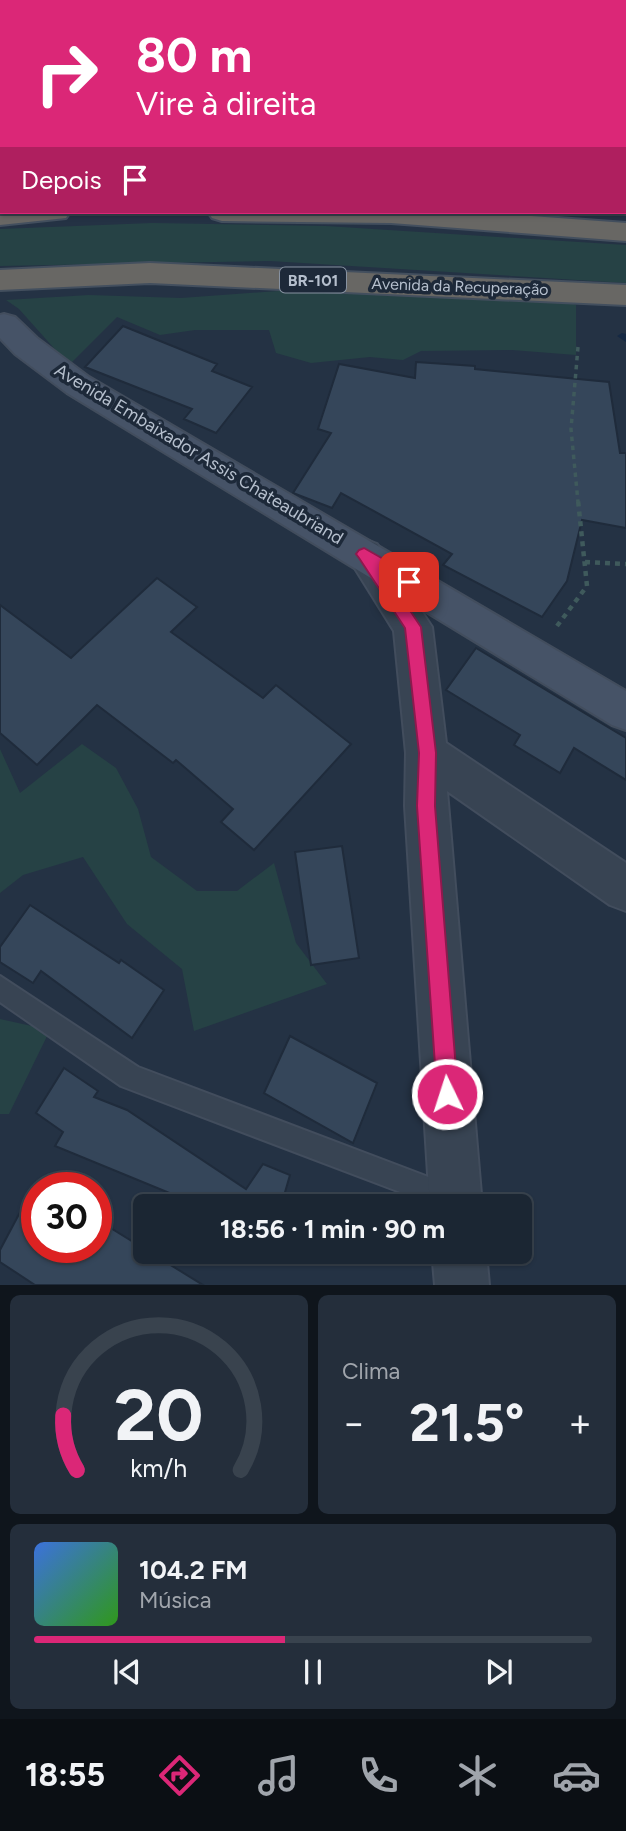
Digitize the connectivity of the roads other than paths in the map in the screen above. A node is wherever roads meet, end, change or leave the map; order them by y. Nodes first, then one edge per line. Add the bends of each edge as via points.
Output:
1 (28, 214) edge
2 (391, 214) edge
3 (0, 216) edge
4 (626, 232) edge
5 (0, 281) edge
6 (588, 291) junction
7 (626, 295) edge
8 (626, 304) edge
9 (10, 340) edge
10 (364, 554) junction
11 (626, 712) edge
12 (427, 753) junction
13 (626, 889) edge
14 (0, 988) edge
15 (433, 1194) edge
16 (455, 1194) edge
17 (460, 1264) edge
18 (461, 1285) edge

1 - 3 highway
2 - 4 highway
5 - 6 highway, Avenida da Recuperação / BR-101 via 150,273
6 - 7 highway, Avenida da Recuperação / BR-101
6 - 8 highway
9 - 10 main road, Avenida Embaixador Assis Chateaubriand
10 - 11 main road, Avenida Embaixador Assis Chateaubriand
10 - 12 street via 413,627
12 - 13 street
12 - 16 street via 426,806
14 - 15 lane via 130,1077
17 - 18 street

